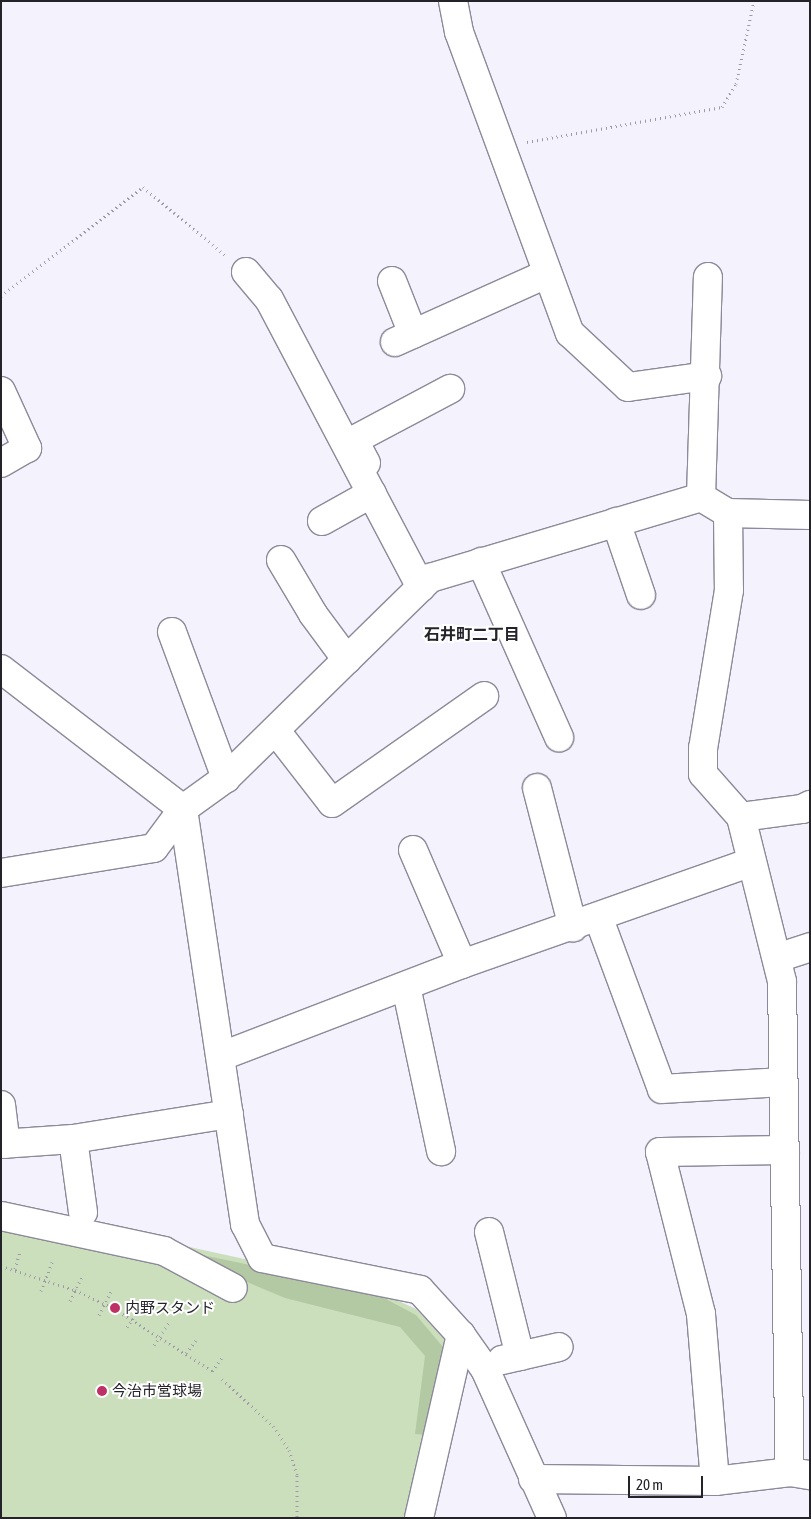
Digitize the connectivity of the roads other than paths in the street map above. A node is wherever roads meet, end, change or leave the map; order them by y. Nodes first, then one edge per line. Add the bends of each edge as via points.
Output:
1 (453, 1) edge
2 (246, 272) road end
3 (546, 274) junction
4 (708, 277) dead end
5 (392, 281) dead end
6 (707, 376) junction
7 (450, 389) dead end
8 (1, 391) edge
9 (1, 463) edge
10 (370, 488) junction
11 (700, 497) junction
12 (728, 513) junction
13 (810, 516) edge
14 (322, 521) dead end
15 (616, 522) junction
16 (281, 560) dead end
17 (481, 562) junction
18 (421, 587) junction
19 (640, 595) dead end
20 (172, 632) dead end
21 (347, 660) junction
22 (1, 669) edge
23 (484, 696) dead end
24 (276, 731) junction
25 (559, 737) dead end
26 (226, 778) junction
27 (537, 788) dead end
28 (810, 805) edge
29 (183, 809) junction
30 (741, 817) junction
31 (413, 850) dead end
32 (751, 862) junction
33 (1, 873) edge
34 (598, 919) junction
35 (573, 927) junction
36 (810, 947) edge
37 (776, 958) junction
38 (462, 964) junction
39 (406, 986) junction
40 (222, 1056) junction
41 (783, 1082) junction
42 (1, 1106) edge
43 (229, 1114) junction
44 (73, 1139) junction
45 (4, 1144) edge
46 (441, 1150) dead end
47 (786, 1150) junction
48 (83, 1212) dead end
49 (1, 1216) edge
50 (489, 1232) dead end
51 (233, 1288) dead end
52 (461, 1335) junction
53 (559, 1347) dead end
54 (520, 1356) junction
55 (482, 1365) junction
56 (800, 1473) edge
57 (533, 1480) junction
58 (715, 1481) junction
59 (419, 1518) edge
60 (552, 1518) edge

1 - 3 street via 459,32
2 - 10 street via 269,299
3 - 5 street via 404,338
3 - 6 street via 570,333 628,388
4 - 6 street
6 - 11 street
7 - 10 street via 354,440 374,479
8 - 9 street via 27,448
10 - 14 street
10 - 18 street
11 - 12 street
11 - 15 street
12 - 13 street
12 - 30 street via 729,590 703,748 703,774
15 - 17 street
15 - 19 street
16 - 21 street via 313,614
17 - 18 street via 430,578
17 - 25 street
18 - 21 street
20 - 26 street
21 - 24 street
22 - 29 street
23 - 24 street via 332,803
24 - 26 street
26 - 29 street
27 - 35 street
28 - 30 street via 802,809
29 - 33 street via 154,848
29 - 40 street
30 - 32 street
31 - 38 street
32 - 34 street
32 - 37 street
34 - 35 street
34 - 41 street via 662,1089
35 - 38 street
36 - 37 street
37 - 41 street via 782,982
38 - 39 street
39 - 40 street
39 - 46 street
40 - 43 street
41 - 47 street
42 - 45 street
43 - 44 street
43 - 52 street via 245,1224 262,1258 420,1290
44 - 45 street
44 - 48 street
47 - 56 street
47 - 58 street via 660,1152 701,1314
49 - 51 street via 164,1251
50 - 54 street
52 - 55 street
52 - 59 street
53 - 54 street
54 - 55 street
55 - 57 street
56 - 58 street
57 - 58 street
57 - 60 street

